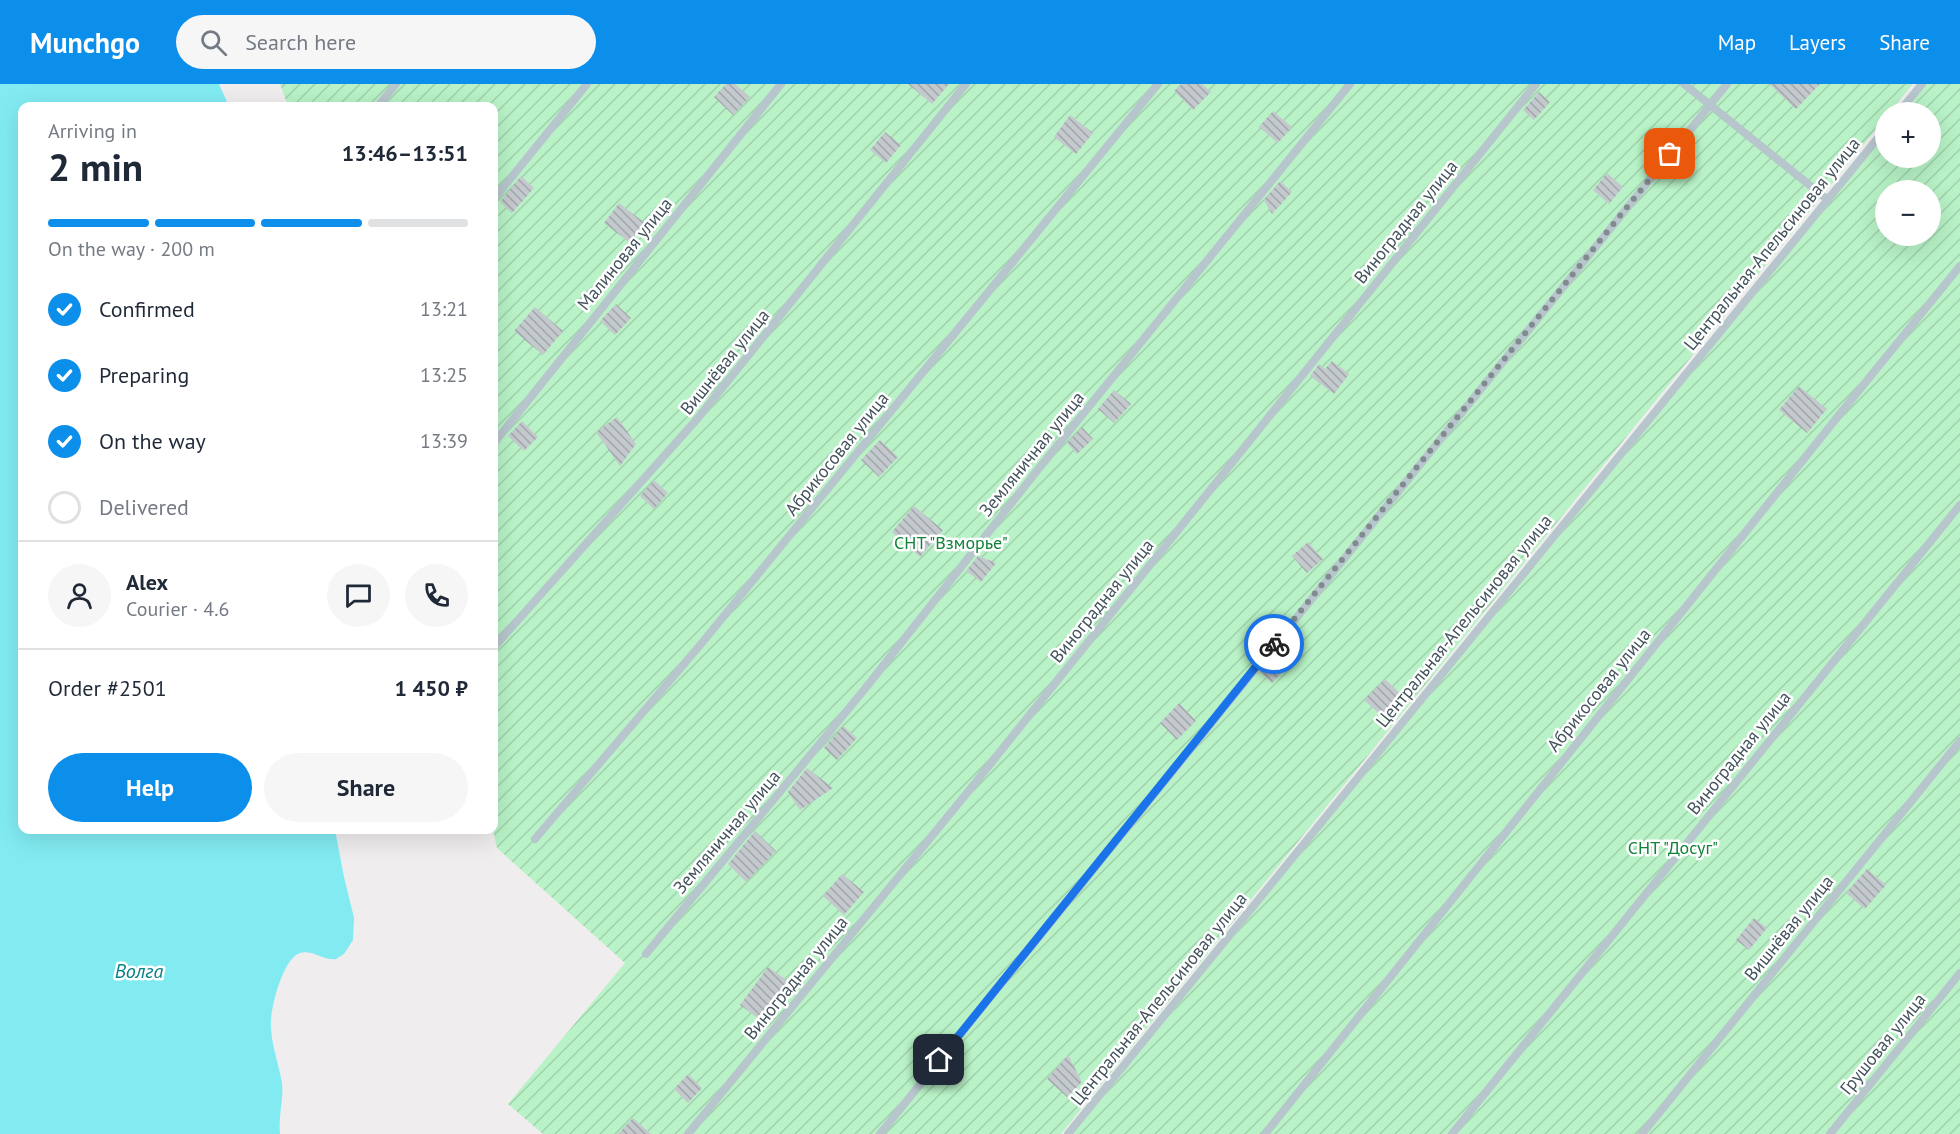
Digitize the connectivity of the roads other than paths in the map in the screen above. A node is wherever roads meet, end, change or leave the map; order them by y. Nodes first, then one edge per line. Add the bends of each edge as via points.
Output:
1 (396, 84) edge
2 (587, 84) edge
3 (780, 84) edge
4 (966, 84) edge
5 (1158, 84) edge
6 (1350, 84) edge
7 (1536, 84) edge
8 (1684, 84) edge
9 (1727, 84) edge
10 (1922, 84) edge
11 (381, 102) edge
12 (1907, 102) edge
13 (1710, 105) junction
14 (1875, 142) edge
15 (498, 194) edge
16 (1827, 200) junction
17 (1960, 267) edge
18 (498, 438) edge
19 (1960, 505) edge
20 (498, 643) edge
21 (1960, 741) edge
22 (535, 839) dead end
23 (646, 954) dead end
24 (1960, 973) edge
25 (688, 1134) edge
26 (880, 1134) edge
27 (1068, 1134) edge
28 (1264, 1134) edge
29 (1452, 1134) edge
30 (1642, 1134) edge
31 (1830, 1134) edge

1 - 11 lane
2 - 15 lane
3 - 18 lane, Малиновая улица
4 - 20 lane, Вишнёвая улица via 698,418
5 - 22 lane, Абрикосовая улица via 701,644
6 - 23 lane, Земляничная улица via 864,690
7 - 25 lane, Виноградная улица
8 - 13 lane
9 - 13 lane
10 - 12 lane
13 - 16 lane
13 - 26 lane
14 - 16 lane, Центральная-Апельсиновая улица
16 - 27 lane, Центральная-Апельсиновая улица
17 - 28 lane, Абрикосовая улица
19 - 29 lane, Виноградная улица
21 - 30 lane, Вишнёвая улица
24 - 31 lane, Грушовая улица

